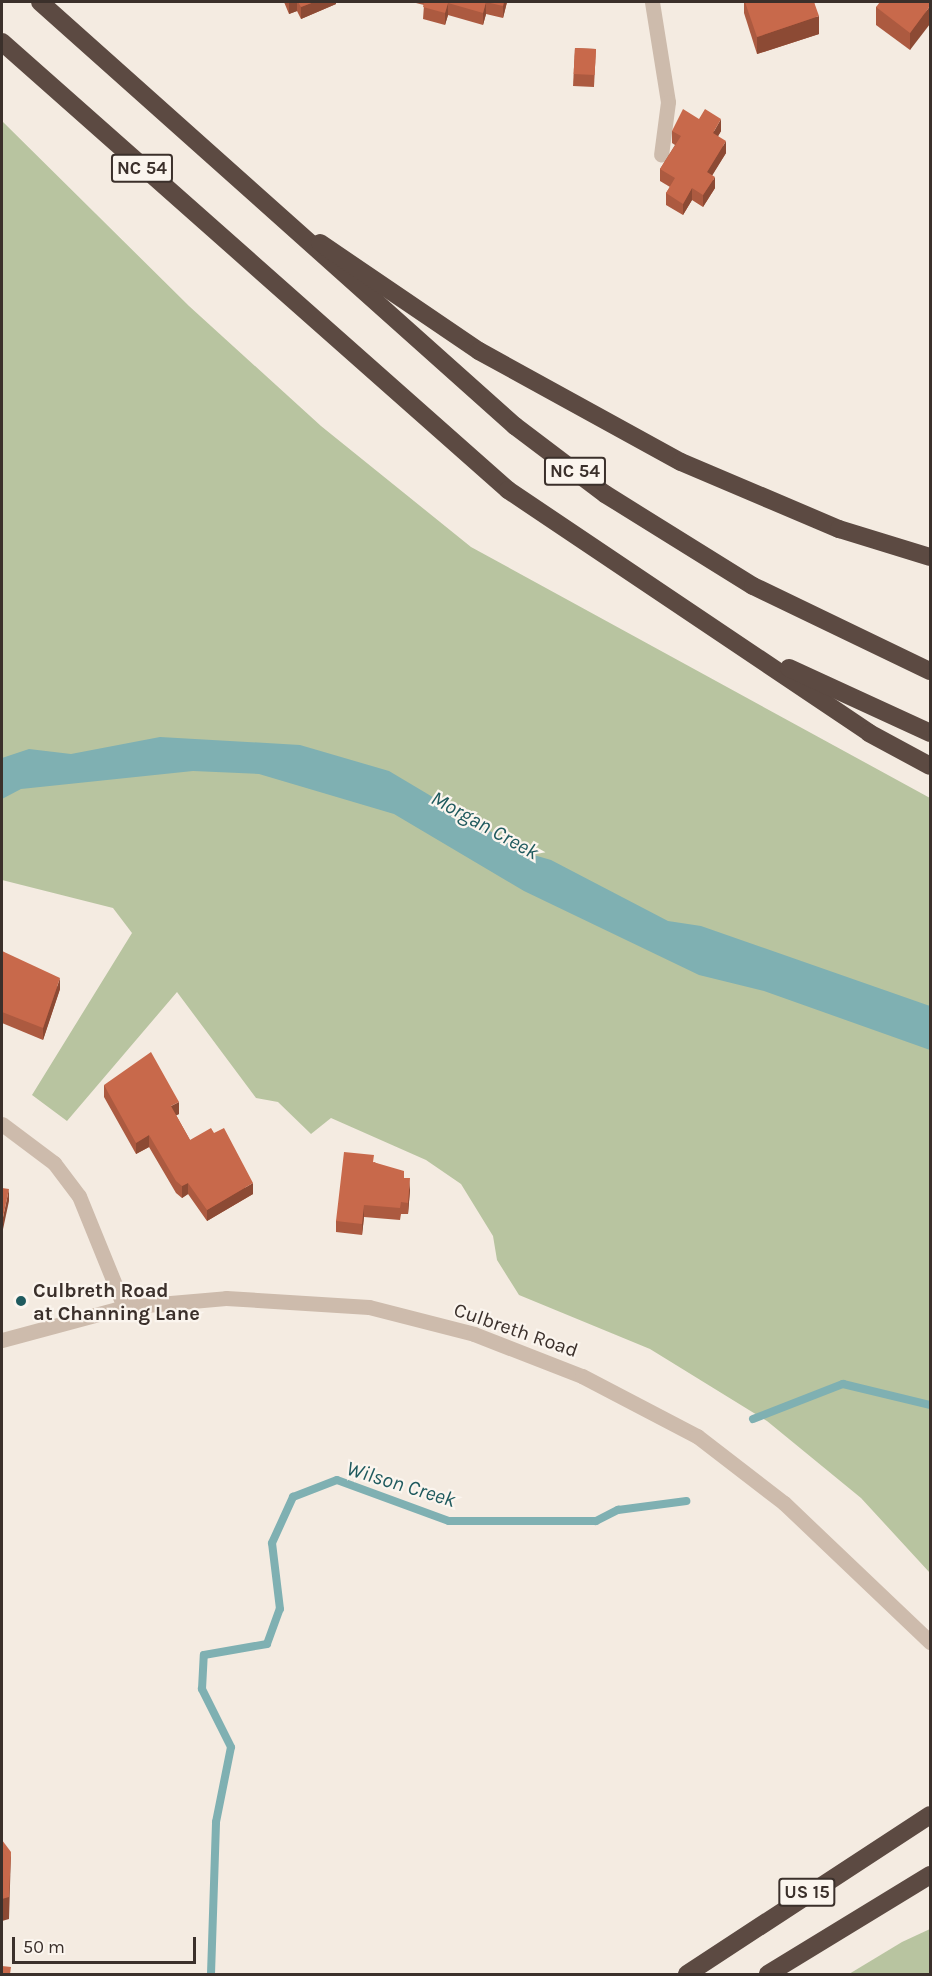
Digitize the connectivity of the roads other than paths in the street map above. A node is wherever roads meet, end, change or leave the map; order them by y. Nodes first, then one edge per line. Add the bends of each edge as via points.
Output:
1 (40, 2) edge
2 (652, 2) edge
3 (2, 42) edge
4 (661, 155) dead end
5 (264, 205) junction
6 (930, 557) edge
7 (703, 621) junction
8 (930, 671) edge
9 (930, 733) edge
10 (930, 766) edge
11 (2, 1124) edge
12 (124, 1306) junction
13 (2, 1340) edge
14 (930, 1642) edge
15 (930, 1815) edge
16 (930, 1875) edge
17 (687, 1974) edge
18 (768, 1974) edge

1 - 5 highway, NC 54
2 - 4 street via 668,102
3 - 7 highway, NC 54 via 508,490
5 - 6 highway via 478,351 681,462 839,529
5 - 8 highway, NC 54 via 430,355 605,494 753,586
7 - 9 highway, NC 54
7 - 10 highway via 869,733
11 - 12 street via 54,1163 79,1196
12 - 13 street, Culbreth Road
12 - 14 street, Culbreth Road via 226,1298 369,1307 474,1334 582,1376 676,1422 743,1468
15 - 17 highway, US 15
16 - 18 highway, US 15

